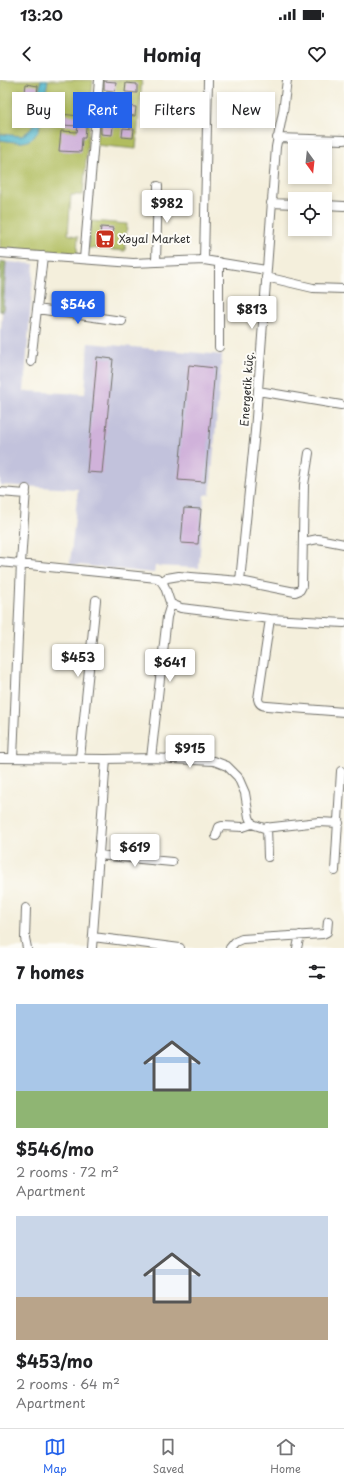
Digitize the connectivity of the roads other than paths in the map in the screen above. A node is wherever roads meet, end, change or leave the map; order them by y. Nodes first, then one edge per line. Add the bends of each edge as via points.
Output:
1 (99, 80) edge
2 (208, 80) edge
3 (286, 80) edge
4 (277, 138) junction
5 (344, 140) edge
6 (158, 186) dead end
7 (271, 203) junction
8 (288, 204) edge
9 (332, 205) edge
10 (344, 206) edge
11 (0, 253) edge
12 (43, 256) junction
13 (84, 259) junction
14 (204, 260) junction
15 (156, 262) junction
16 (219, 262) junction
17 (266, 274) junction
18 (344, 289) edge
19 (37, 309) junction
20 (122, 321) dead end
21 (218, 347) dead end
22 (31, 362) dead end
23 (258, 391) junction
24 (341, 405) dead end
25 (308, 453) dead end
26 (0, 492) edge
27 (303, 542) junction
28 (344, 544) edge
29 (0, 562) edge
30 (21, 563) junction
31 (162, 581) junction
32 (240, 581) junction
33 (96, 600) dead end
34 (172, 604) junction
35 (270, 619) junction
36 (344, 623) edge
37 (344, 712) edge
38 (0, 758) edge
39 (13, 758) junction
40 (80, 758) junction
41 (151, 758) junction
42 (106, 759) junction
43 (341, 771) dead end
44 (339, 823) junction
45 (252, 824) junction
46 (267, 827) junction
47 (216, 836) dead end
48 (98, 855) junction
49 (268, 857) dead end
50 (172, 862) dead end
51 (335, 871) dead end
52 (26, 908) dead end
53 (328, 922) dead end
54 (300, 935) junction
55 (93, 937) junction
56 (27, 948) edge
57 (92, 948) edge
58 (180, 948) edge
59 (230, 948) edge
60 (297, 948) edge

1 - 13 street
2 - 14 street
3 - 4 street, Energetik küç.
4 - 5 street
4 - 7 street, Energetik küç.
6 - 15 street
7 - 8 street
7 - 17 street, Energetik küç.
9 - 10 street
11 - 12 street
12 - 13 street
12 - 19 street
13 - 15 street
14 - 15 street
14 - 16 street
16 - 17 street
16 - 21 street
17 - 18 street via 313,288
17 - 23 street, Energetik küç.
19 - 20 street
19 - 22 street
23 - 24 street
23 - 32 street, Energetik küç.
25 - 27 street via 304,485
26 - 30 street via 26,492
27 - 28 street via 318,539
27 - 32 street via 300,590 295,592
29 - 30 street
30 - 31 street via 149,577
30 - 39 street
31 - 32 street via 179,576
31 - 34 street
33 - 40 street
34 - 35 street via 181,608
34 - 41 street via 167,618
35 - 36 street
35 - 37 street via 258,699 262,706
38 - 39 street
39 - 40 street
40 - 42 street
41 - 42 street
41 - 45 street via 214,761 227,766 242,785
42 - 48 street
43 - 44 street
44 - 46 street via 319,822
44 - 51 street
45 - 46 street
45 - 47 street via 243,827 222,826 219,827
46 - 49 street
48 - 50 street
48 - 55 street
52 - 56 street
53 - 54 street via 323,934
54 - 59 street via 242,939
54 - 60 street
55 - 57 street
55 - 58 street

